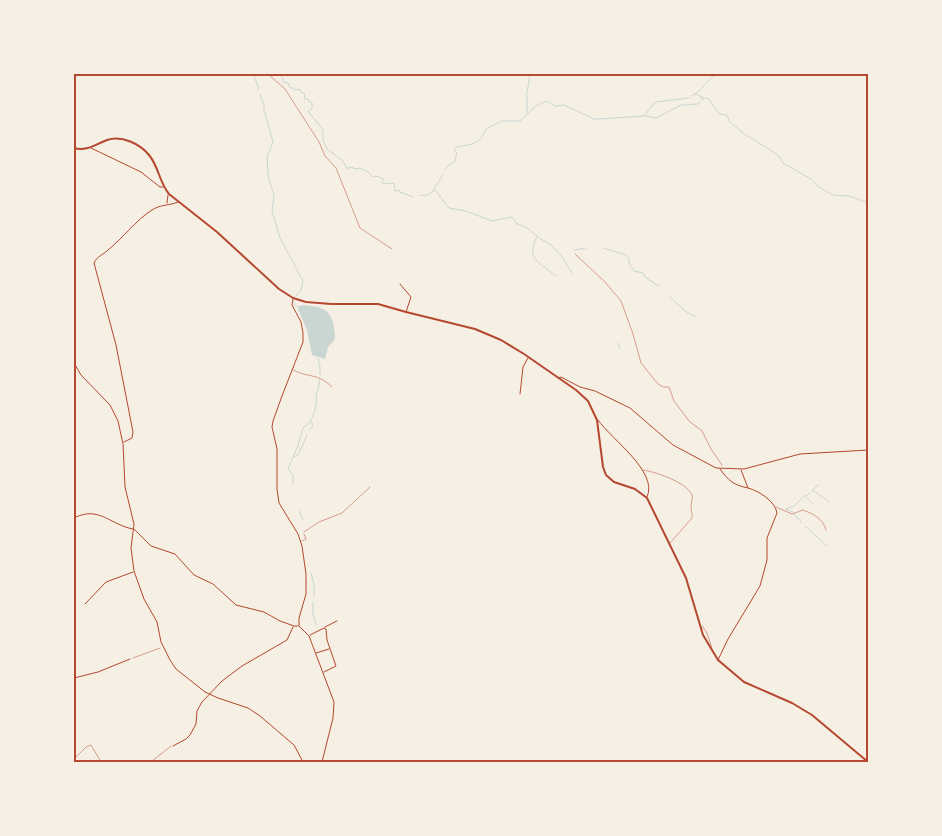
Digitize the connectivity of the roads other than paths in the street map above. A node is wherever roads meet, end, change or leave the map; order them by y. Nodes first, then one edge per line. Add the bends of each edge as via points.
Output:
1 (268, 74) edge
2 (74, 148) edge
3 (90, 148) junction
4 (164, 187) junction
5 (169, 194) junction
6 (178, 202) junction
7 (168, 204) junction
8 (392, 249) dead end
9 (400, 284) dead end
10 (293, 298) junction
11 (406, 312) junction
12 (529, 357) junction
13 (74, 363) edge
14 (293, 370) junction
15 (559, 378) junction
16 (332, 387) dead end
17 (520, 394) dead end
18 (597, 420) junction
19 (123, 442) junction
20 (868, 450) edge
21 (720, 468) junction
22 (741, 469) junction
23 (641, 470) junction
24 (370, 487) dead end
25 (748, 488) junction
26 (647, 498) junction
27 (776, 507) junction
28 (74, 518) edge
29 (134, 529) junction
30 (826, 530) dead end
31 (301, 541) junction
32 (670, 543) junction
33 (134, 571) junction
34 (85, 604) dead end
35 (337, 621) dead end
36 (699, 623) junction
37 (294, 626) junction
38 (299, 626) junction
39 (324, 628) junction
40 (309, 636) junction
41 (330, 648) junction
42 (712, 652) junction
43 (316, 654) junction
44 (130, 659) road end
45 (718, 660) junction
46 (324, 673) junction
47 (74, 678) edge
48 (209, 694) junction
49 (173, 746) joint
50 (151, 762) edge
51 (304, 762) edge
52 (322, 762) edge
53 (868, 762) edge

1 - 8 lane via 285,89 320,142 325,156 336,168 360,228
2 - 3 main road
3 - 4 street via 141,172
3 - 4 main road via 115,138 134,144 151,158
4 - 5 main road
5 - 6 main road
5 - 7 street
6 - 7 street
6 - 10 main road
7 - 19 street via 150,211 94,263 116,345 133,432 132,438
9 - 11 street via 410,297
10 - 11 main road via 310,303 372,303
10 - 14 street via 292,306 304,333
11 - 12 main road via 484,333
12 - 15 main road
12 - 17 street
13 - 19 street via 113,410
14 - 16 lane via 320,377
14 - 31 street via 272,427 277,449 279,503
15 - 18 main road via 588,401
15 - 21 street via 630,408 672,445
18 - 23 street via 625,448
18 - 26 main road via 606,475
19 - 29 street via 126,487
20 - 22 street via 800,454
21 - 22 street
21 - 25 street via 736,486
22 - 25 street
23 - 26 street via 650,490
23 - 32 lane via 679,483 693,498 692,518
24 - 31 lane via 342,513 304,532 306,539
25 - 27 street
26 - 32 main road
27 - 30 lane via 792,514 806,511 821,520
27 - 45 street via 777,513 767,538 760,586
28 - 29 street via 95,514
29 - 33 street via 131,548
29 - 37 street via 151,546 175,554 188,570 213,584 236,605 264,612
31 - 38 street via 307,582
32 - 36 main road via 691,590
33 - 34 street via 106,582
33 - 48 street via 157,622 163,646 176,669
35 - 39 street
36 - 42 main road
36 - 42 lane via 707,634
37 - 38 street
37 - 48 street via 287,640 233,672
38 - 40 street
39 - 40 street
39 - 41 street
40 - 43 street
41 - 43 street
41 - 46 street via 336,666
42 - 45 main road
43 - 46 street
44 - 47 street
45 - 53 main road via 744,682 812,715
46 - 52 street via 335,707
48 - 49 street via 198,710 194,729 186,739
48 - 51 street via 248,708 260,716 294,745
49 - 50 lane

